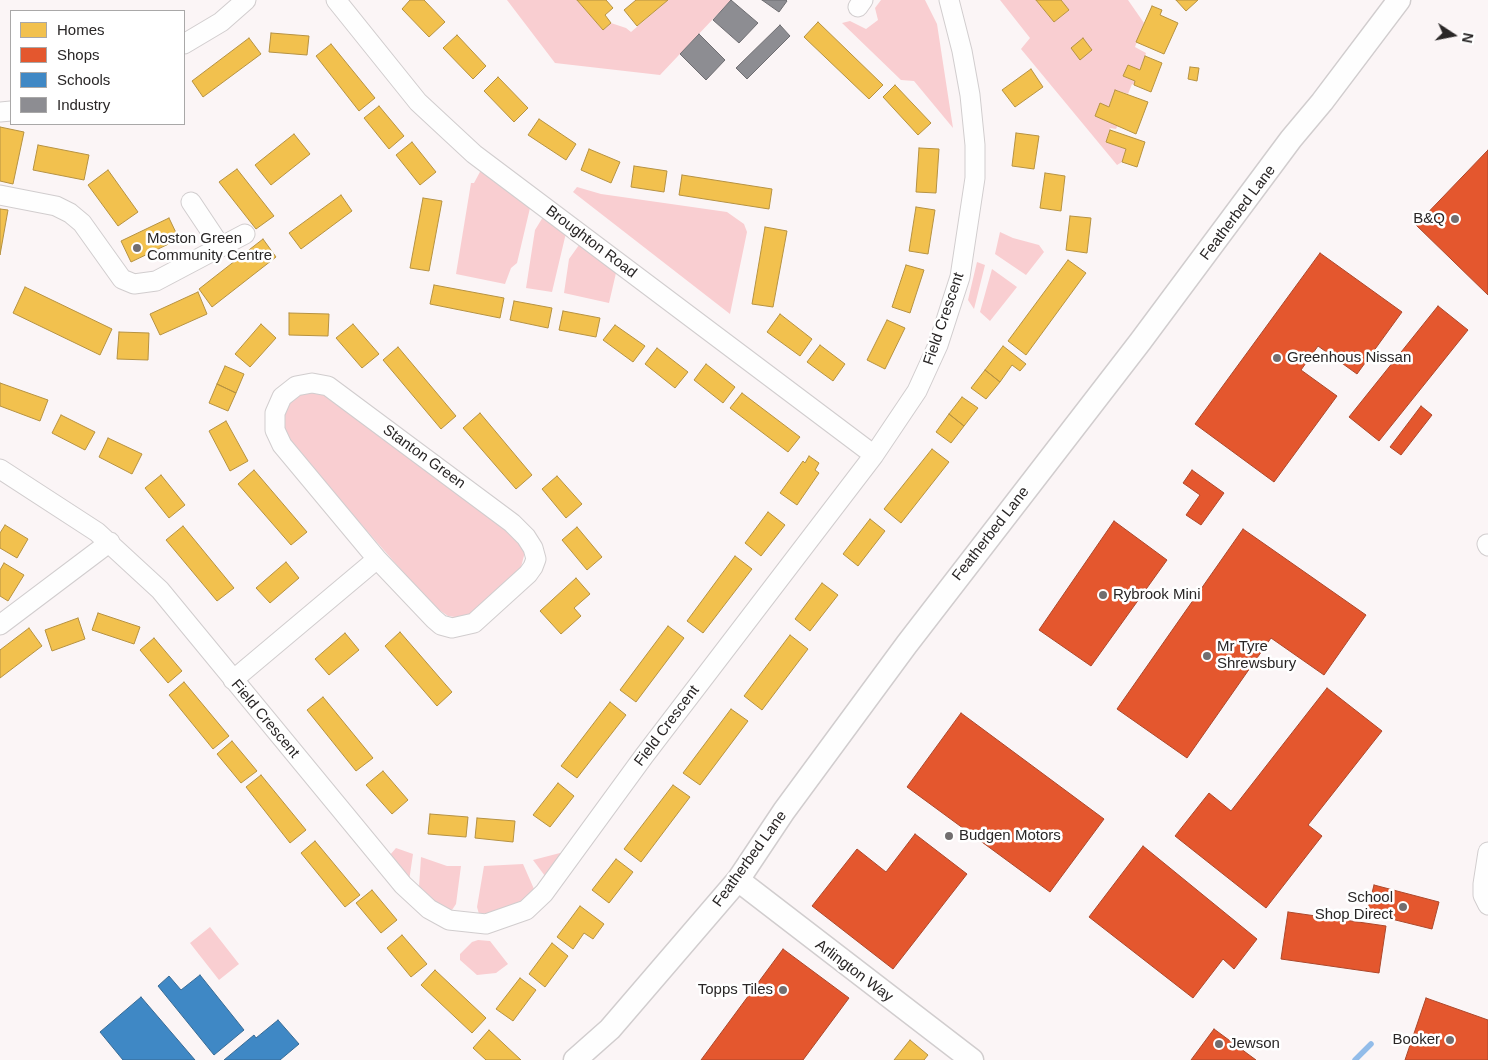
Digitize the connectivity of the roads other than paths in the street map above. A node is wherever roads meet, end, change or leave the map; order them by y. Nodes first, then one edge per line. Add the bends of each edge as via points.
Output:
1 (246, 0) edge
2 (336, 0) edge
3 (949, 0) edge
4 (1399, 0) edge
5 (185, 43) edge
6 (0, 195) edge
7 (191, 202) dead end
8 (245, 234) dead end
9 (221, 247) junction
10 (874, 455) junction
11 (0, 469) edge
12 (110, 542) junction
13 (377, 559) junction
14 (0, 625) edge
15 (233, 680) junction
16 (1488, 852) edge
17 (738, 880) junction
18 (1488, 905) edge
19 (575, 1060) edge
20 (972, 1060) edge

1 - 5 street via 221,22
2 - 10 street, Broughton Road via 418,102 474,154
3 - 10 street, Field Crescent via 962,51 975,144 975,178 966,248 938,345 917,391
4 - 17 street, Featherbed Lane via 917,629 784,811
6 - 9 street via 56,206 70,213 82,223 122,279 134,284 156,281
7 - 9 street
8 - 9 street
10 - 15 street, Field Crescent via 644,756 544,893 526,910 506,919 486,924 449,920 414,897
11 - 12 street, Field Crescent
12 - 14 street
12 - 15 street, Field Crescent via 160,590
13 - 13 street, Stanton Green via 282,445 275,430 275,412 282,397 296,386 312,383 328,386 512,523 526,537 536,559 528,574 474,623 452,628 434,619
13 - 15 street
16 - 18 street via 1483,895
17 - 19 street, Featherbed Lane via 610,1029
17 - 20 street, Arlington Way

